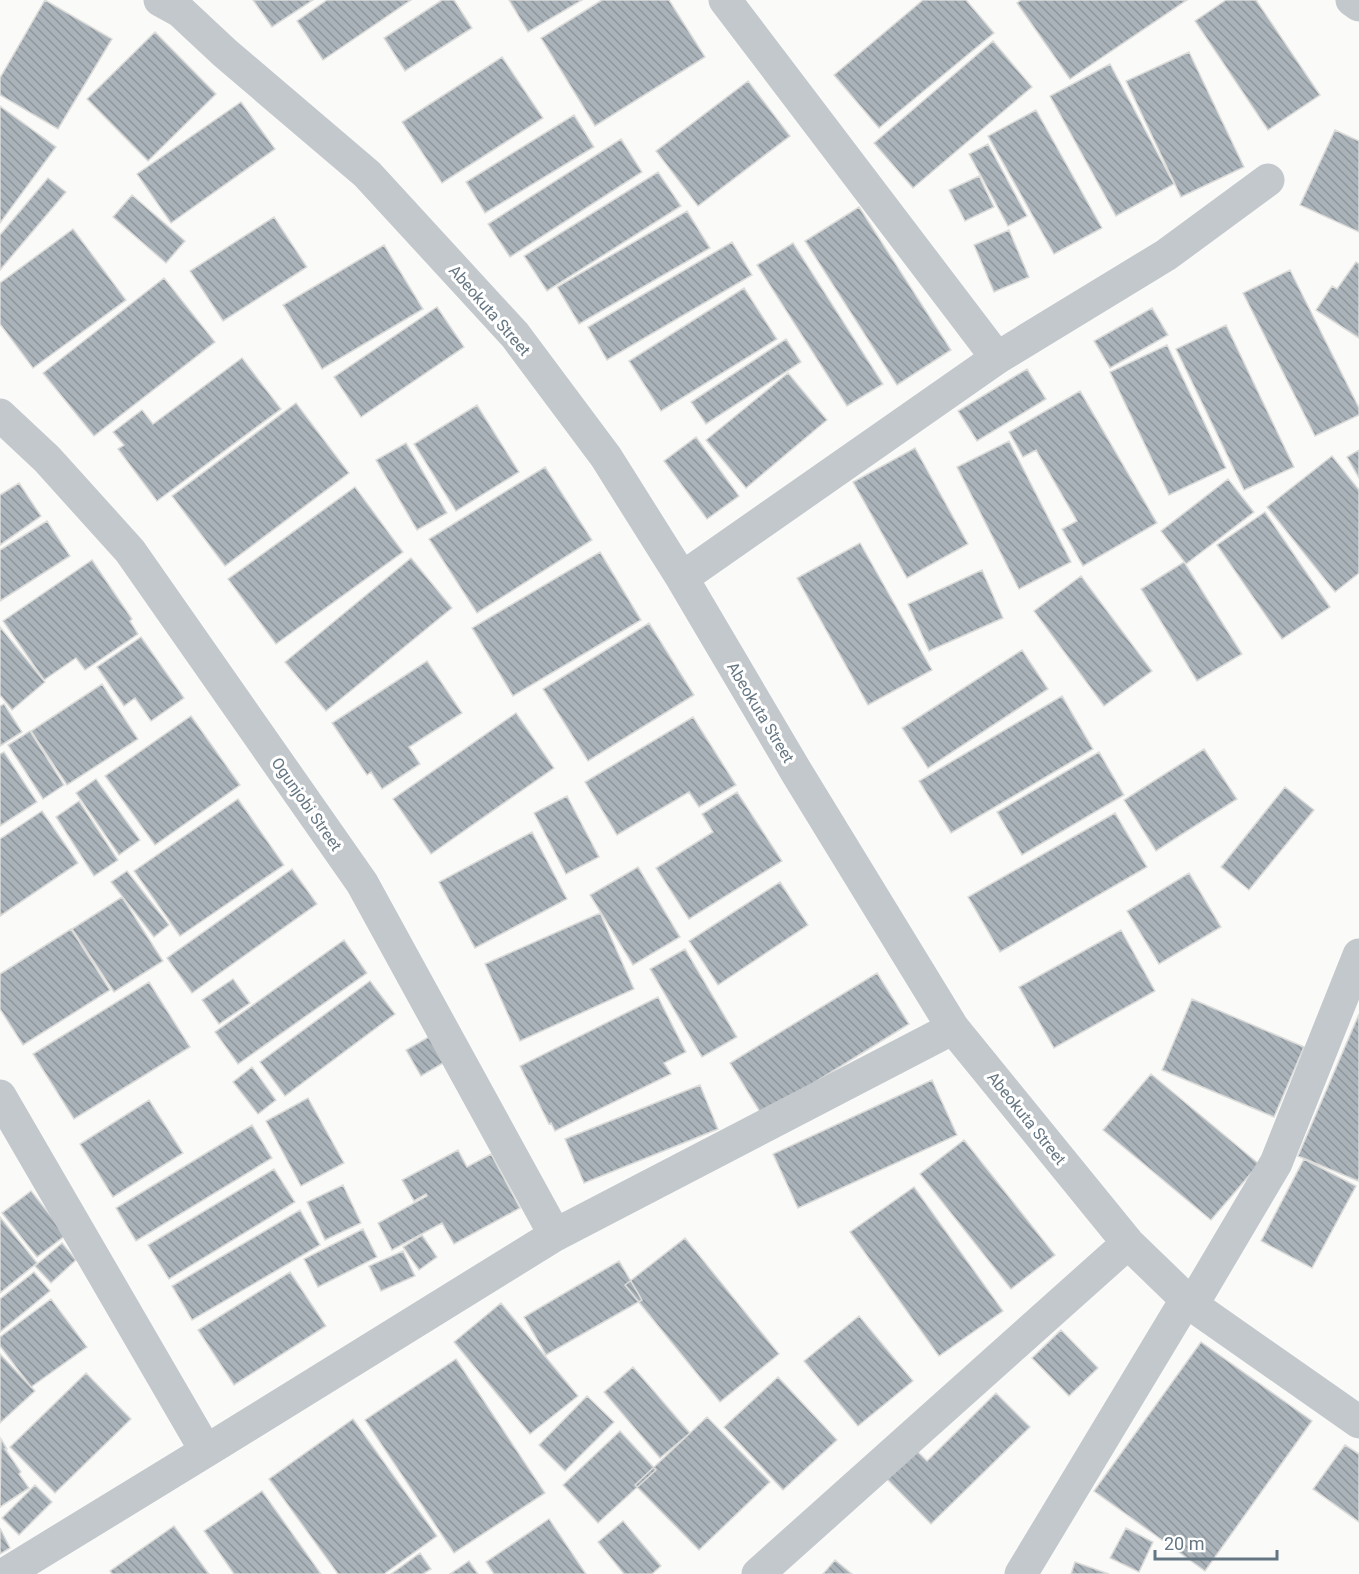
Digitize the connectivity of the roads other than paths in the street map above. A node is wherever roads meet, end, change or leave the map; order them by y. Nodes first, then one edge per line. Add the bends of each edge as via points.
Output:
1 (160, 0) edge
2 (725, 0) edge
3 (1352, 0) edge
4 (1359, 5) edge
5 (1268, 180) dead end
6 (997, 358) junction
7 (0, 415) edge
8 (682, 578) junction
9 (1359, 955) edge
10 (953, 1028) junction
11 (0, 1096) edge
12 (555, 1234) junction
13 (1128, 1243) junction
14 (1189, 1302) junction
15 (1359, 1422) edge
16 (206, 1451) junction
17 (5, 1574) edge
18 (758, 1574) edge
19 (1022, 1574) edge

1 - 8 street, Abeokuta Street via 180,11 367,174 515,335 606,457
2 - 6 street
3 - 4 street
5 - 6 street via 1166,255
6 - 8 street
7 - 12 street, Ogunjobi Street via 48,459 130,551 362,883
8 - 10 street, Abeokuta Street
9 - 14 street via 1276,1163
10 - 12 street
10 - 13 street, Abeokuta Street
11 - 16 street
12 - 16 street
13 - 14 street, Abeokuta Street
13 - 18 street
14 - 15 street, Abeokuta Street
14 - 19 street
16 - 17 street

